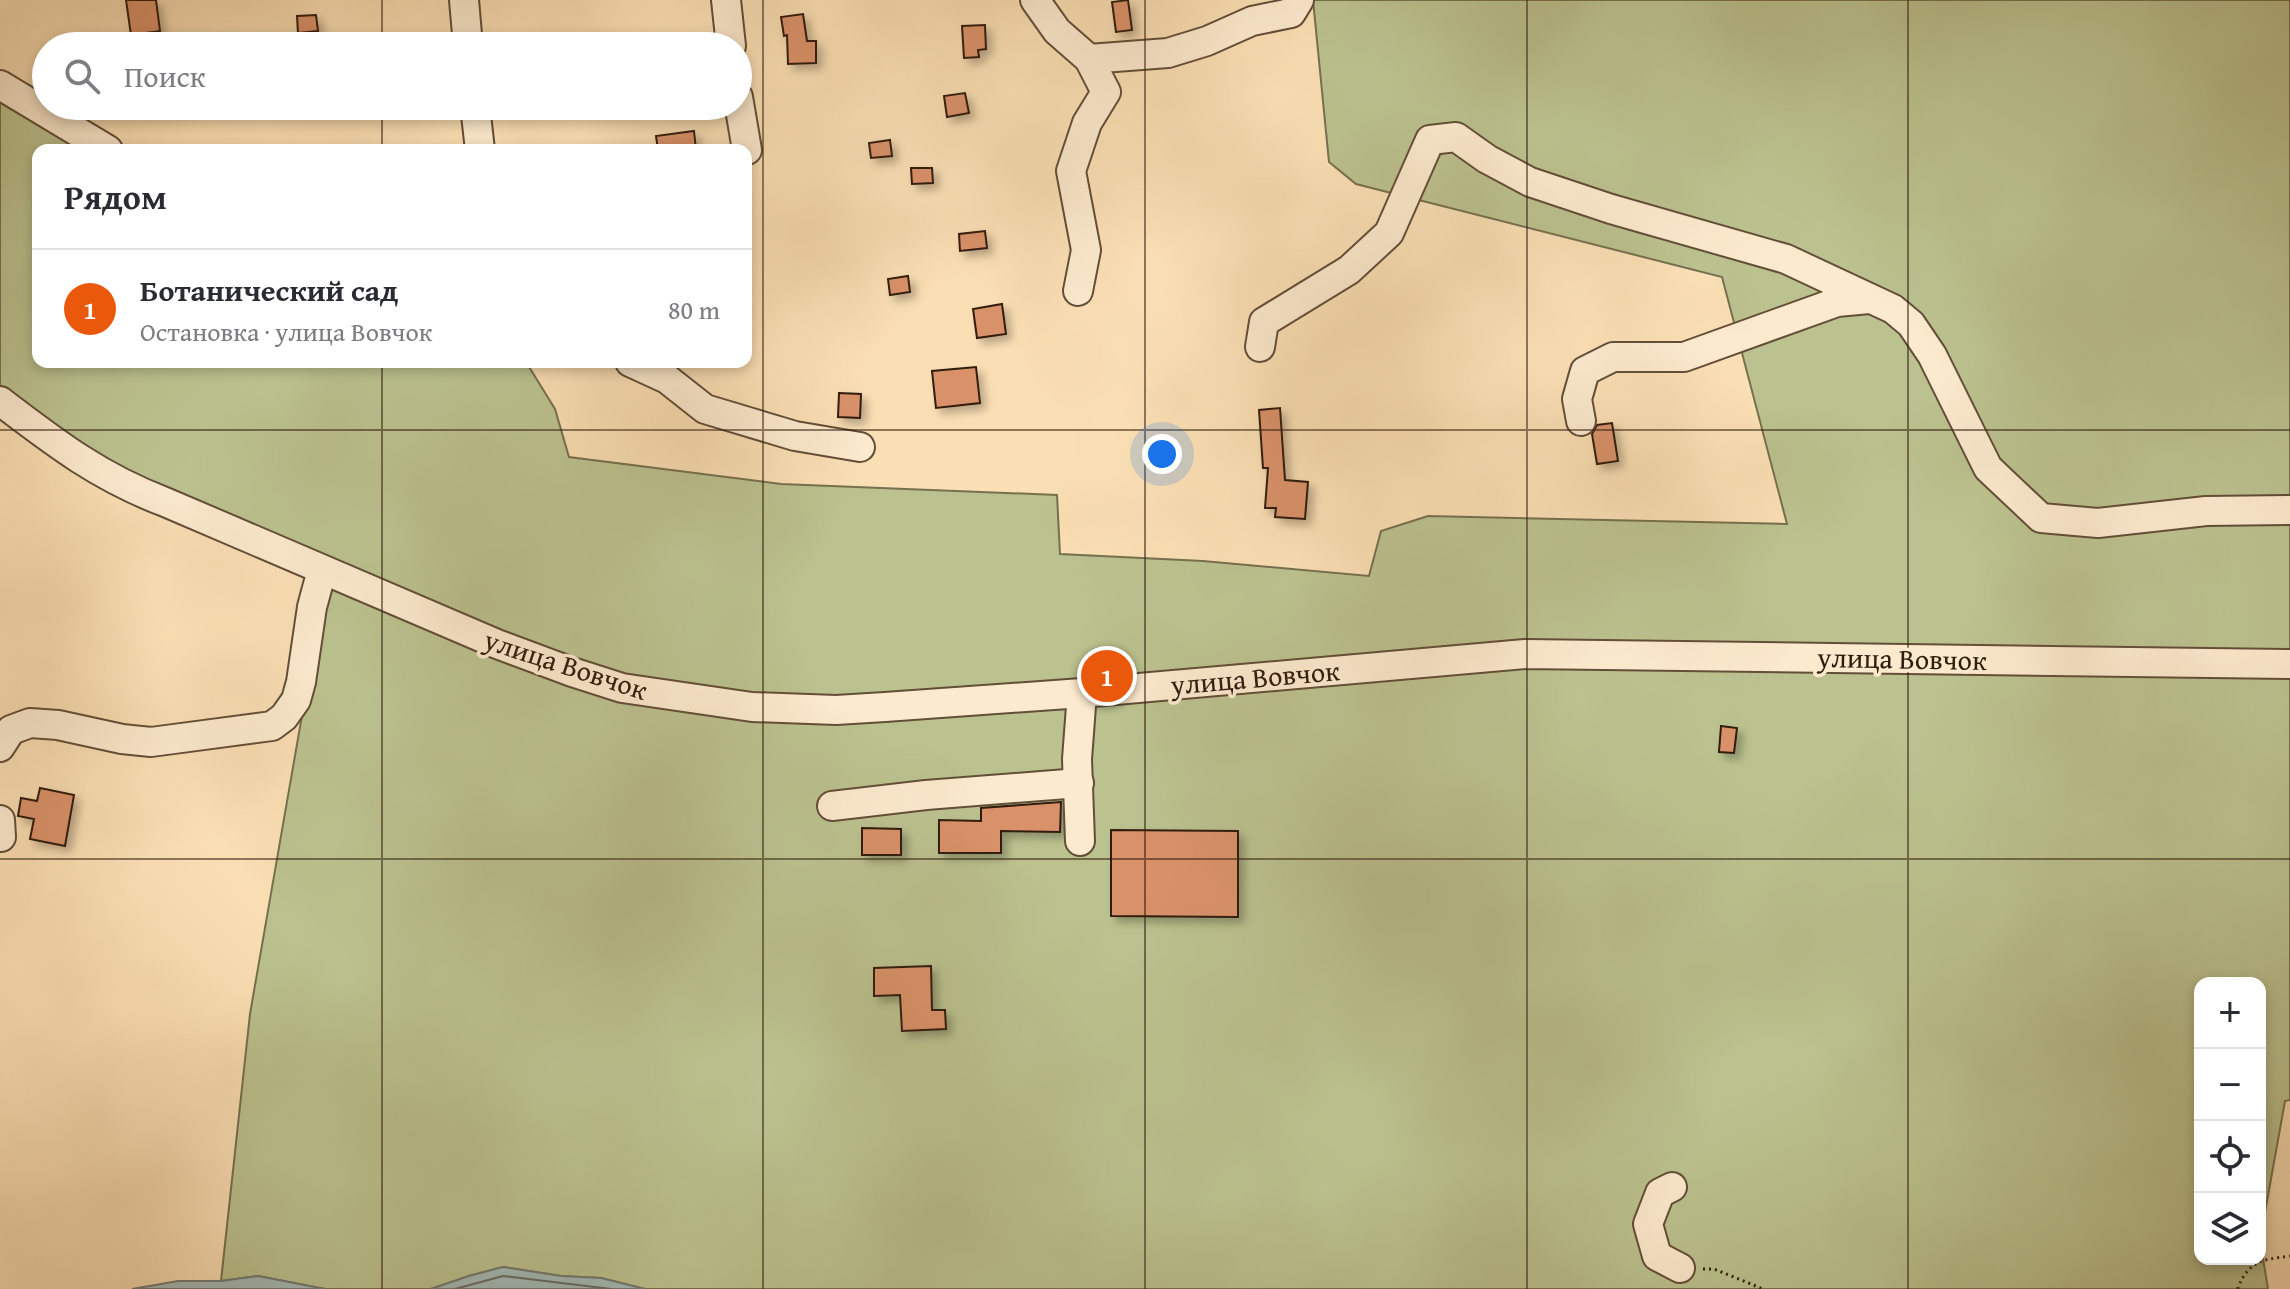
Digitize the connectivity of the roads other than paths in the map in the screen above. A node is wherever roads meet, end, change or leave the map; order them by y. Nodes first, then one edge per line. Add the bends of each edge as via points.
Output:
1 (464, 0) edge
2 (726, 0) edge
3 (1035, 0) edge
4 (1299, 0) edge
5 (467, 32) edge
6 (729, 32) edge
7 (1089, 59) junction
8 (0, 85) edge
9 (32, 104) edge
10 (58, 120) edge
11 (477, 120) edge
12 (742, 120) edge
13 (98, 144) edge
14 (479, 144) edge
15 (746, 144) edge
16 (1078, 291) dead end
17 (1870, 299) junction
18 (1260, 347) dead end
19 (643, 368) edge
20 (0, 401) edge
21 (1581, 421) dead end
22 (860, 447) dead end
23 (2290, 510) edge
24 (322, 570) junction
25 (2290, 664) edge
26 (1082, 693) junction
27 (0, 747) edge
28 (1079, 783) junction
29 (832, 806) dead end
30 (0, 820) edge
31 (1, 837) edge
32 (1080, 841) dead end
33 (1672, 1187) dead end
34 (1680, 1268) road end

1 - 5 street
2 - 6 street
3 - 7 street via 1057,31
4 - 7 street via 1291,13 1252,21 1168,53
7 - 16 street via 1106,92 1087,123 1071,171 1086,250
8 - 9 street
10 - 13 street
11 - 14 street
12 - 15 street
17 - 18 street via 1786,259 1530,182 1456,137 1430,140 1389,233 1349,270 1264,322
17 - 21 street via 1837,302 1684,357 1613,357 1585,371 1577,399
17 - 23 street via 1911,324 1988,468 2041,518 2098,523 2206,511
19 - 22 street via 667,379 705,409 795,436
20 - 24 street, улица Вовчок via 76,458 122,484
24 - 26 street, улица Вовчок via 497,644 622,688 660,695 752,707 836,710
24 - 27 street via 296,700 272,726 151,742 30,723 11,730
25 - 26 street, улица Вовчок via 1525,654
26 - 28 street
28 - 29 street
28 - 32 street
30 - 31 street
33 - 34 street via 1660,1193 1648,1224 1657,1256

